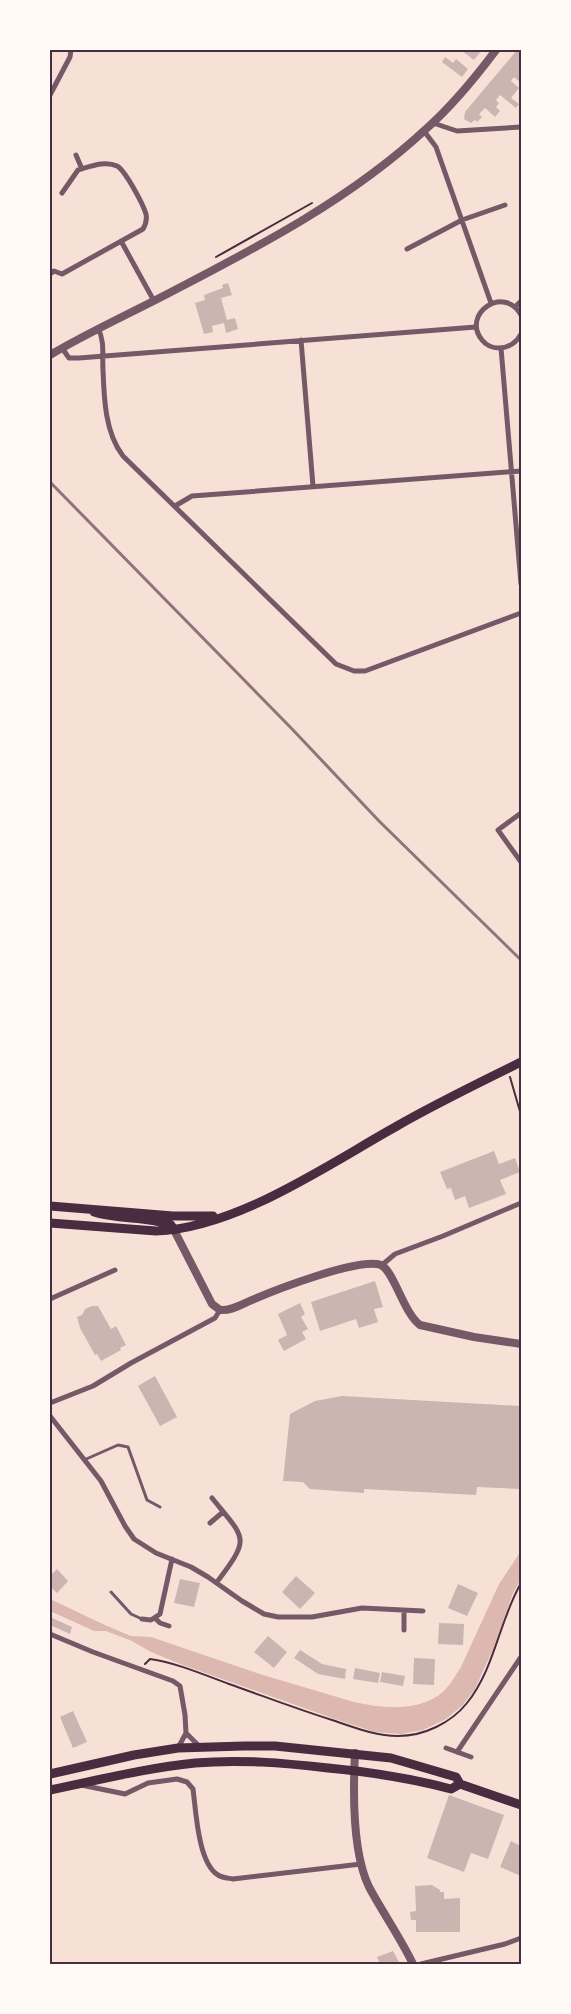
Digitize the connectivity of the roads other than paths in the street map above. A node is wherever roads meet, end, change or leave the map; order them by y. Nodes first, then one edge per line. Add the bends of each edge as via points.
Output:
1 (71, 50) edge
2 (496, 50) edge
3 (50, 95) edge
4 (433, 123) junction
5 (521, 127) edge
6 (424, 131) junction
7 (76, 155) dead end
8 (82, 169) junction
9 (62, 193) dead end
10 (505, 205) dead end
11 (462, 220) junction
12 (121, 241) junction
13 (407, 249) dead end
14 (50, 264) edge
15 (52, 273) edge
16 (154, 301) junction
17 (521, 301) edge
18 (491, 303) junction
19 (515, 307) junction
20 (521, 315) edge
21 (476, 327) junction
22 (97, 328) junction
23 (521, 334) edge
24 (301, 340) junction
25 (62, 348) junction
26 (501, 348) junction
27 (50, 355) edge
28 (103, 356) junction
29 (521, 471) edge
30 (512, 472) junction
31 (313, 486) junction
32 (176, 506) junction
33 (521, 584) edge
34 (521, 613) edge
35 (521, 814) edge
36 (521, 862) edge
37 (521, 1062) edge
38 (521, 1203) edge
39 (50, 1206) edge
40 (80, 1208) junction
41 (223, 1216) junction
42 (50, 1223) edge
43 (174, 1230) junction
44 (382, 1265) junction
45 (115, 1270) dead end
46 (50, 1299) edge
47 (220, 1310) junction
48 (521, 1344) edge
49 (50, 1403) edge
50 (50, 1416) edge
51 (84, 1460) junction
52 (212, 1498) dead end
53 (160, 1507) dead end
54 (223, 1512) junction
55 (210, 1523) dead end
56 (172, 1559) junction
57 (217, 1582) junction
58 (111, 1592) dead end
59 (404, 1611) junction
60 (423, 1611) dead end
61 (155, 1618) junction
62 (142, 1619) joint
63 (169, 1626) dead end
64 (404, 1630) dead end
65 (50, 1634) edge
66 (521, 1657) edge
67 (186, 1734) junction
68 (199, 1746) junction
69 (178, 1748) junction
70 (446, 1748) dead end
71 (458, 1752) junction
72 (355, 1753) junction
73 (471, 1757) dead end
74 (354, 1771) junction
75 (50, 1774) edge
76 (77, 1784) junction
77 (460, 1784) junction
78 (50, 1790) edge
79 (521, 1805) edge
80 (362, 1864) junction
81 (521, 1938) edge
82 (413, 1964) edge
83 (422, 1964) edge

1 - 3 street
2 - 4 street
4 - 5 street via 457,131
4 - 6 street
6 - 11 street via 436,147
6 - 16 street via 374,173 320,210
7 - 8 street
8 - 9 street via 74,173
8 - 12 street via 102,164 117,166 146,212 143,229
10 - 11 street
11 - 13 street
11 - 18 street
12 - 15 street via 62,274
12 - 16 street
14 - 15 street
16 - 22 street
17 - 19 street
18 - 19 street via 504,302
18 - 21 street via 479,314
19 - 20 street
21 - 24 street
21 - 26 street via 484,342
22 - 25 street
22 - 28 street via 102,337
23 - 26 street via 515,342
24 - 28 street
24 - 31 street
25 - 27 street
25 - 28 street via 69,358
26 - 30 street
28 - 32 street via 108,420 116,447
29 - 30 street
30 - 31 street
30 - 33 street
31 - 32 street via 192,496
32 - 34 street via 336,664 345,669 365,671
35 - 36 street via 498,830
37 - 41 main road via 457,1092 240,1212
38 - 44 street via 395,1254
39 - 40 main road
40 - 41 main road via 173,1216
40 - 43 main road via 107,1216 162,1222
41 - 43 main road
42 - 43 main road
43 - 47 street via 212,1304
44 - 47 street via 372,1263 333,1272 274,1291 230,1310
44 - 48 street via 389,1272 413,1320 420,1325
45 - 46 street
47 - 49 street via 215,1318 93,1386
50 - 51 street
51 - 53 lane via 118,1445 128,1447 147,1500
51 - 56 street via 101,1481 134,1539 156,1554
52 - 54 street
54 - 55 street
54 - 57 street via 240,1534 241,1546
56 - 57 street
56 - 61 street via 160,1614
57 - 59 street via 254,1609 278,1617 323,1616 362,1608
58 - 62 lane via 131,1614
59 - 60 street
59 - 64 street
61 - 62 street
61 - 63 street
65 - 67 street via 180,1686
66 - 71 street
67 - 68 street
67 - 69 street
68 - 69 main road
68 - 72 main road via 275,1746
69 - 75 main road
70 - 71 street
71 - 73 street
72 - 74 street
72 - 77 main road via 391,1758 456,1777
74 - 76 main road via 278,1762 198,1763 141,1770
74 - 77 main road via 400,1776 451,1789
74 - 80 street
76 - 78 main road
76 - 80 street via 125,1794 148,1783 177,1779 187,1782 193,1789 206,1863 219,1876 234,1879
77 - 79 main road
80 - 82 street via 369,1886
81 - 83 street

